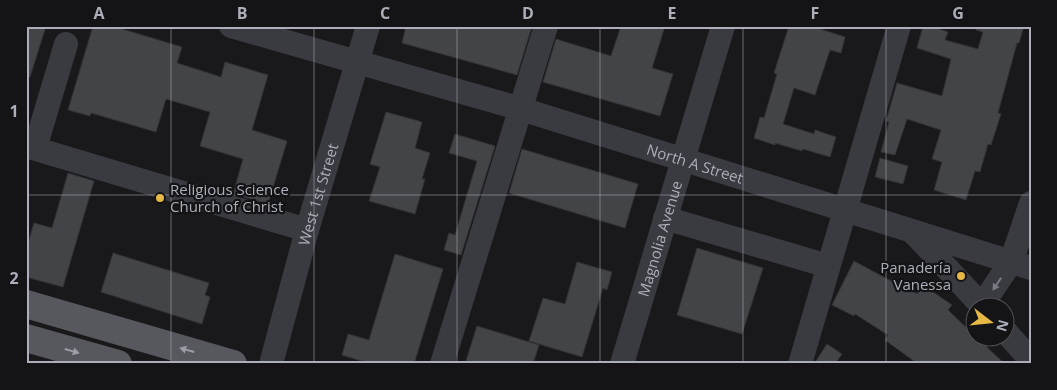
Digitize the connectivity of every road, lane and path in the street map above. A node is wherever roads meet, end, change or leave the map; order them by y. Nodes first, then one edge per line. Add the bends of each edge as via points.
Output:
1 (231, 26) edge
2 (368, 26) edge
3 (546, 26) edge
4 (723, 26) edge
5 (899, 26) edge
6 (66, 44) dead end
7 (358, 63) junction
8 (521, 109) junction
9 (30, 147) edge
10 (683, 160) junction
11 (1031, 203) edge
12 (844, 210) junction
13 (665, 218) junction
14 (307, 230) junction
15 (913, 232) junction
16 (1021, 265) edge
17 (828, 266) junction
18 (975, 298) edge
19 (990, 298) edge
20 (26, 304) edge
21 (26, 338) edge
22 (1014, 341) edge
23 (1031, 360) edge
24 (118, 364) edge
25 (233, 364) edge
26 (271, 364) edge
27 (442, 364) edge
28 (622, 364) edge
29 (800, 364) edge

1 - 7 street, North A Street
2 - 7 street, West 1st Street
3 - 8 street
4 - 10 street, Magnolia Avenue
5 - 12 street
6 - 9 street
7 - 8 street, North A Street
7 - 14 street, West 1st Street
8 - 10 street, North A Street
8 - 27 street
9 - 14 street
10 - 12 street, North A Street
10 - 13 street, Magnolia Avenue
11 - 16 street
12 - 15 street, North A Street
12 - 17 street
13 - 17 street
13 - 28 street, Magnolia Avenue
14 - 26 street, West 1st Street
15 - 16 street, North A Street
15 - 18 street
16 -> 19 street
17 - 29 street
25 -> 20 main road
21 -> 24 main road
22 - 23 street

